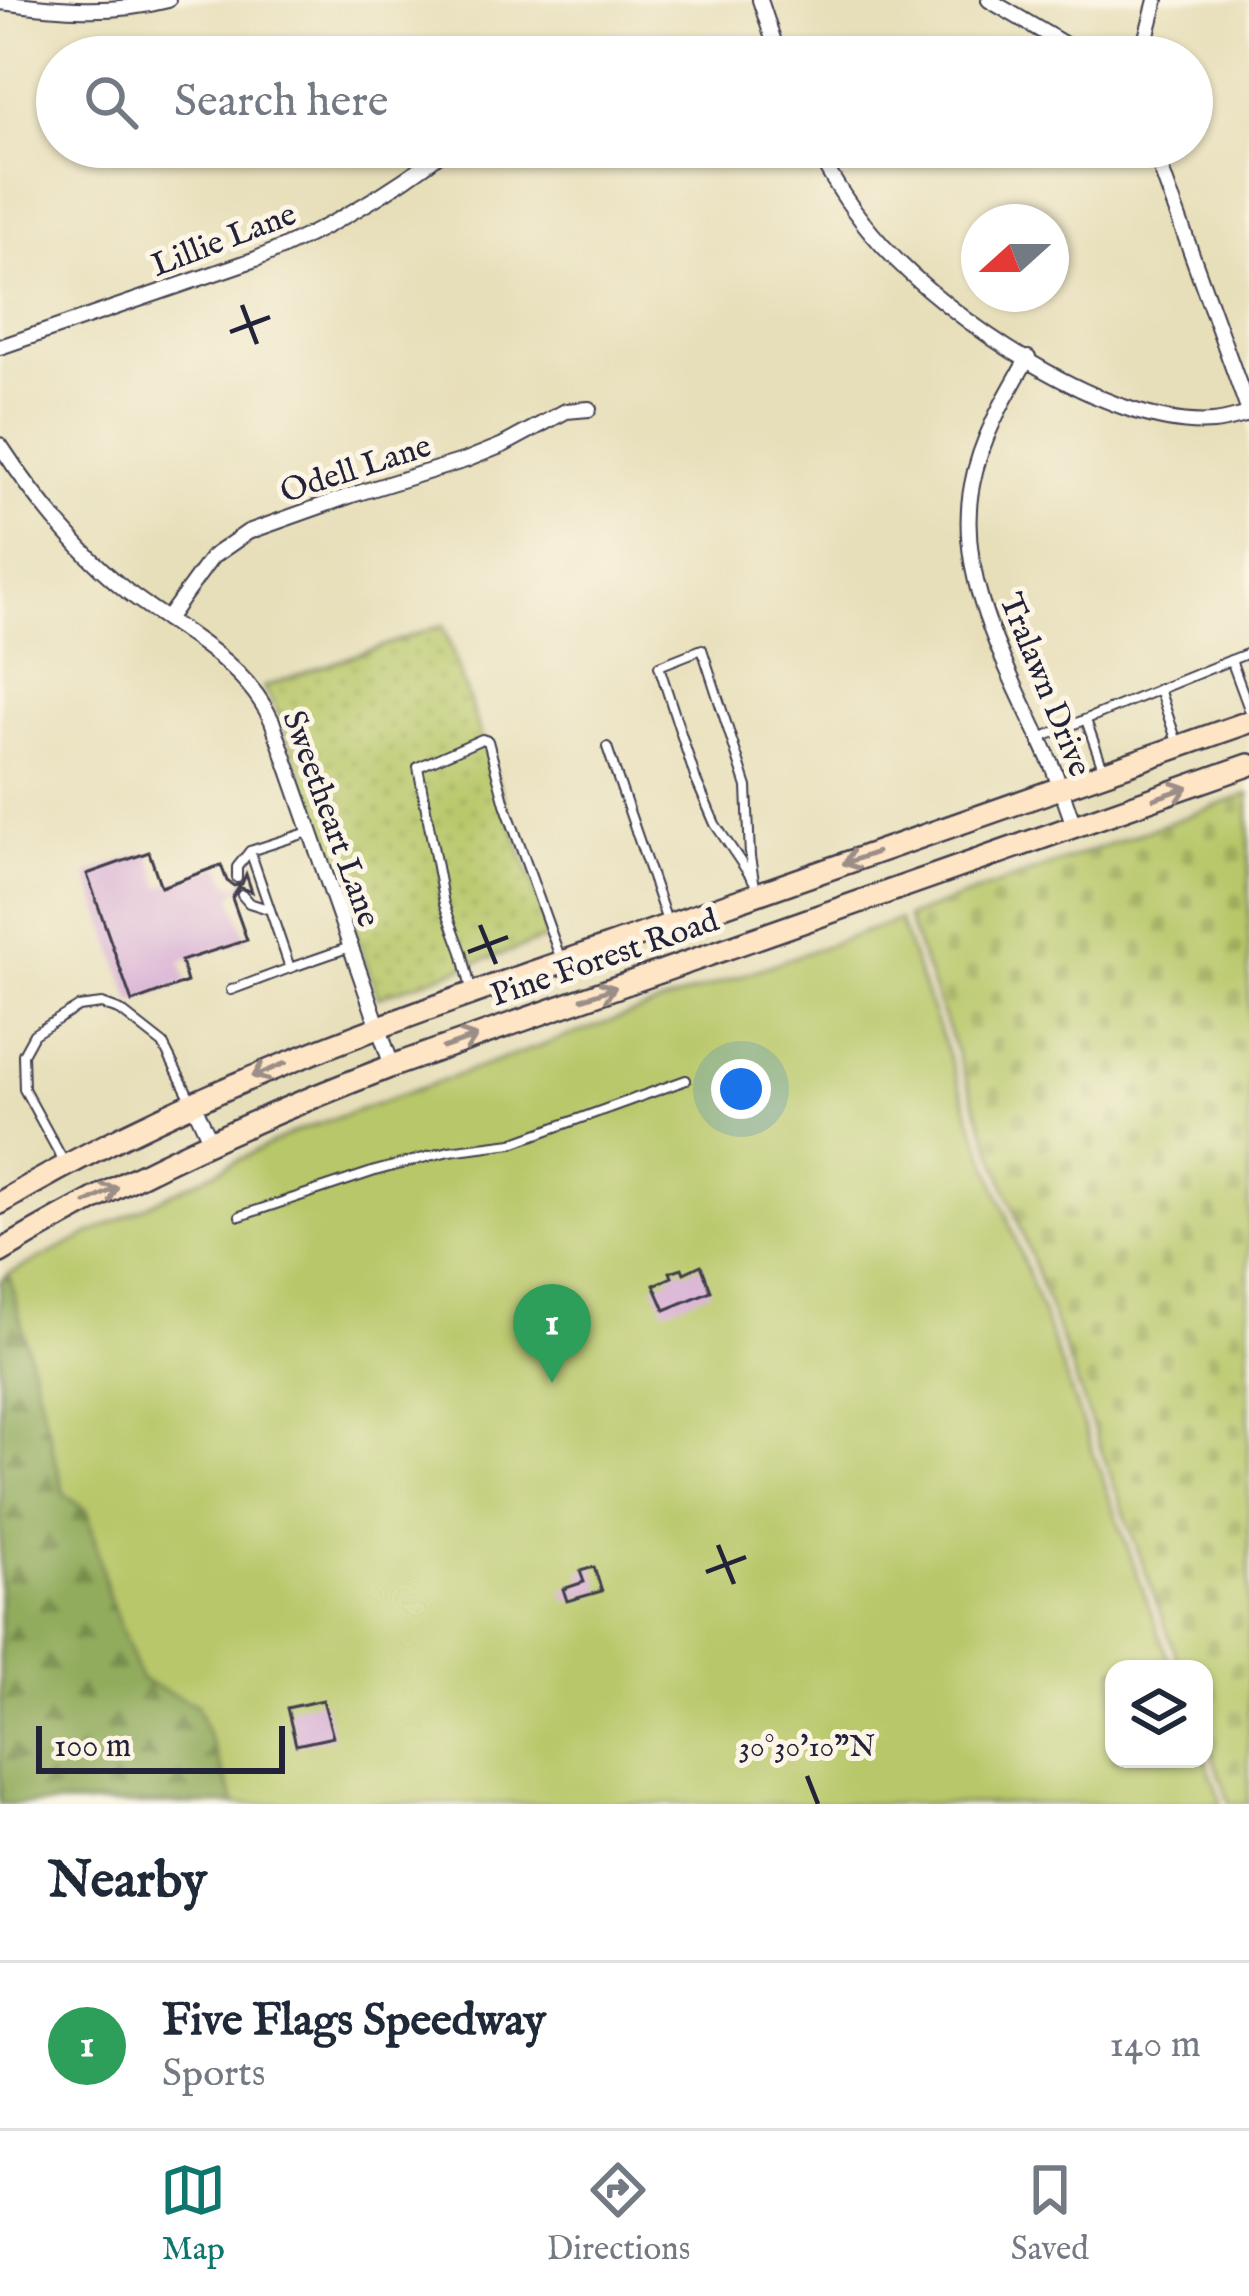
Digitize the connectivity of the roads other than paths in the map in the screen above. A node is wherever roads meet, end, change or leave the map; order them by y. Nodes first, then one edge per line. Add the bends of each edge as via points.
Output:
1 (168, 0) edge
2 (760, 0) edge
3 (989, 0) edge
4 (1156, 0) edge
5 (0, 2) edge
6 (772, 36) edge
7 (1050, 36) edge
8 (1147, 36) edge
9 (419, 168) edge
10 (827, 168) edge
11 (1161, 168) edge
12 (0, 347) edge
13 (1028, 358) junction
14 (590, 409) dead end
15 (1249, 413) edge
16 (0, 445) edge
17 (166, 619) junction
18 (1249, 653) edge
19 (1231, 660) junction
20 (1159, 689) junction
21 (1249, 709) edge
22 (1085, 720) junction
23 (1249, 722) edge
24 (1039, 739) junction
25 (1179, 746) junction
26 (607, 747) dead end
27 (1249, 765) edge
28 (1104, 773) junction
29 (1060, 788) junction
30 (970, 819) junction
31 (1074, 826) junction
32 (311, 832) junction
33 (250, 851) junction
34 (985, 858) junction
35 (236, 878) dead end
36 (754, 887) junction
37 (242, 895) dead end
38 (270, 910) junction
39 (668, 925) junction
40 (637, 936) junction
41 (353, 955) junction
42 (562, 962) junction
43 (290, 968) junction
44 (650, 975) junction
45 (231, 990) dead end
46 (472, 994) junction
47 (378, 1028) junction
48 (392, 1066) junction
49 (686, 1080) dead end
50 (193, 1103) junction
51 (210, 1140) junction
52 (66, 1166) junction
53 (0, 1203) edge
54 (240, 1216) dead end
55 (0, 1252) edge

1 - 5 street via 106,10
2 - 6 street
3 - 7 street
4 - 8 street
9 - 12 street, Lillie Lane via 295,243
10 - 13 street via 883,246 952,308
11 - 15 street
13 - 15 street via 1142,412 1216,422
13 - 24 street, Tralawn Drive via 973,479 968,540 994,637
14 - 17 street, Odell Lane via 566,411 485,452 248,532 212,557
16 - 17 street, Sweetheart Lane via 77,545
17 - 32 street, Sweetheart Lane via 259,696
18 - 19 lane
19 - 20 lane
19 - 21 lane
20 - 22 lane
20 - 25 lane
22 - 24 lane
22 - 28 lane
23 - 25 main road, Pine Forest Road
24 - 29 street, Tralawn Drive
25 - 28 main road, Pine Forest Road
26 - 39 lane
31 -> 27 main road, Pine Forest Road
28 - 29 main road, Pine Forest Road
29 - 30 main road, Pine Forest Road
29 - 31 street, Tralawn Drive
30 - 34 main road
30 -> 36 main road, Pine Forest Road
31 - 34 main road, Pine Forest Road
32 - 33 lane
32 - 41 street, Sweetheart Lane
33 - 35 lane
33 - 38 lane
34 - 44 main road, Pine Forest Road
36 - 36 lane via 747,788 702,649 659,666 696,780
36 - 39 main road, Pine Forest Road
37 - 38 lane
38 - 43 lane
39 - 40 main road, Pine Forest Road
40 - 42 main road, Pine Forest Road
40 - 44 main road
41 - 43 lane
41 - 47 street, Sweetheart Lane
42 - 46 main road, Pine Forest Road
42 - 46 lane via 482,739 418,767 444,904
43 - 45 lane
48 -> 44 main road, Pine Forest Road
46 - 47 main road, Pine Forest Road
47 - 48 street, Sweetheart Lane
47 -> 50 main road, Pine Forest Road
48 - 51 main road, Pine Forest Road
49 - 54 lane via 512,1143 393,1166
50 - 51 street
50 - 52 main road, Pine Forest Road
50 - 52 lane via 163,1044 121,1011 78,1007 34,1034 23,1054 24,1089
55 -> 51 main road, Pine Forest Road
52 - 53 main road, Pine Forest Road

